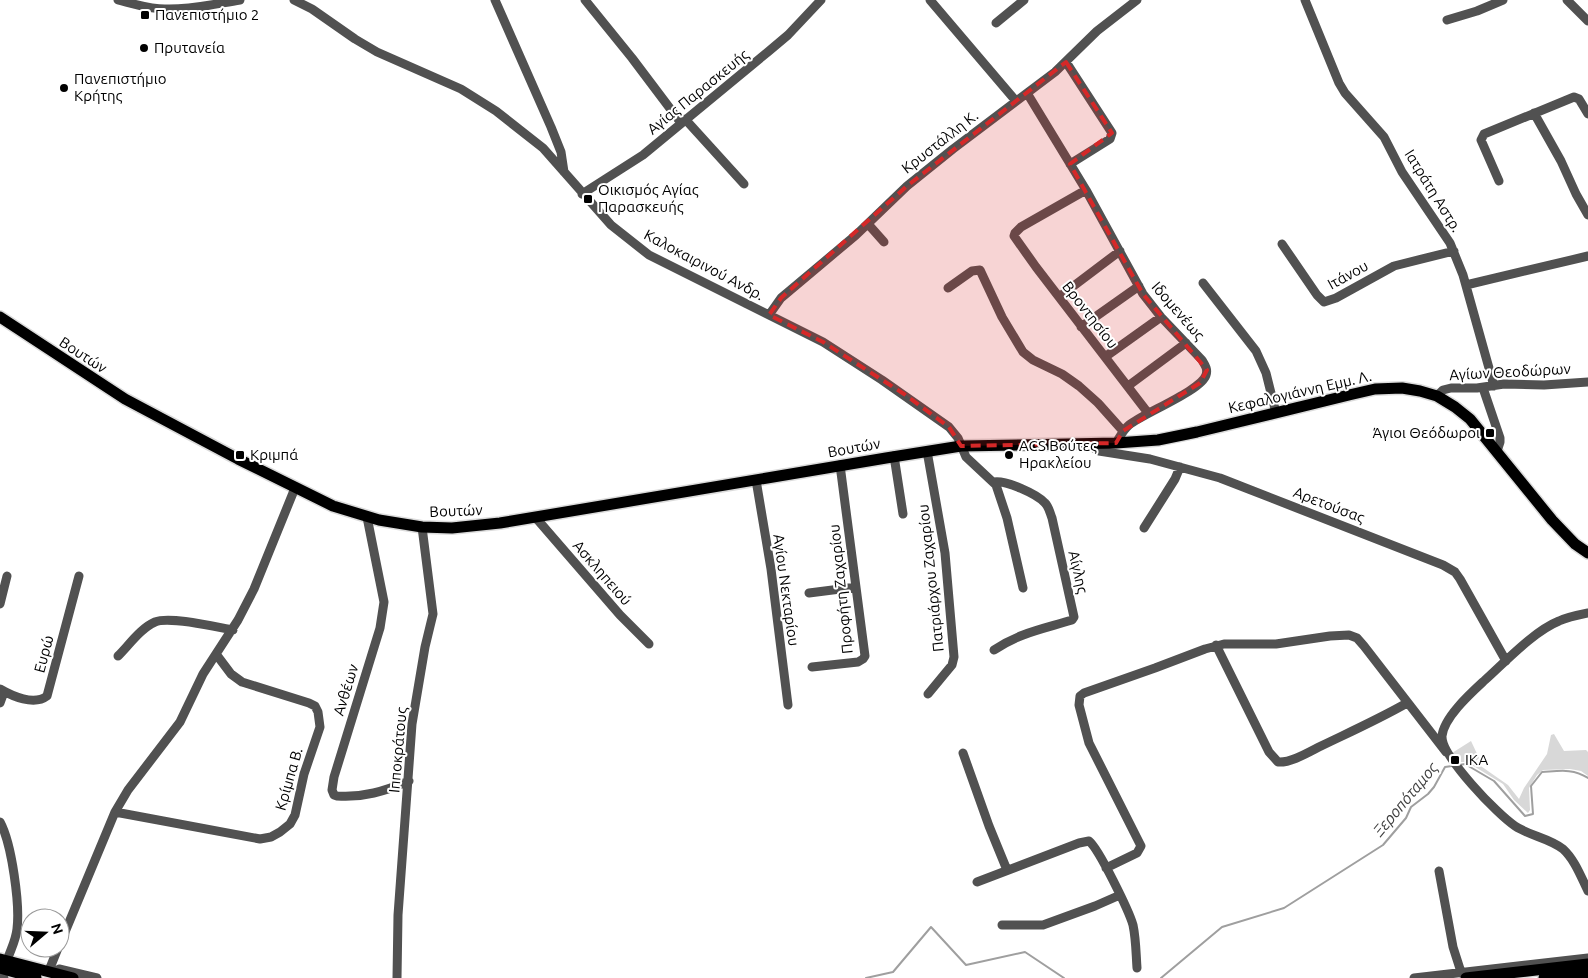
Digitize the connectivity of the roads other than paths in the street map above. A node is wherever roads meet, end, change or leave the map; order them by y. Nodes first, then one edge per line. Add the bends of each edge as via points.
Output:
1 (118, 0) edge
2 (240, 0) edge
3 (294, 0) edge
4 (495, 0) edge
5 (585, 0) edge
6 (822, 0) edge
7 (930, 0) edge
8 (1024, 0) edge
9 (1137, 0) edge
10 (1305, 0) edge
11 (1503, 0) edge
12 (1567, 0) edge
13 (1447, 20) dead end
14 (1588, 21) edge
15 (996, 23) dead end
16 (1066, 62) junction
17 (1027, 93) junction
18 (1016, 101) junction
19 (1534, 113) junction
20 (1588, 114) edge
21 (683, 121) junction
22 (1070, 164) junction
23 (565, 174) junction
24 (1499, 181) dead end
25 (744, 184) dead end
26 (1086, 190) junction
27 (582, 194) junction
28 (1588, 215) edge
29 (868, 224) junction
30 (884, 242) dead end
31 (1282, 244) dead end
32 (1120, 251) junction
33 (1454, 251) junction
34 (1588, 256) edge
35 (1203, 283) dead end
36 (1466, 285) junction
37 (1138, 286) junction
38 (948, 288) dead end
39 (1059, 297) junction
40 (769, 315) junction
41 (1161, 316) junction
42 (0, 318) edge
43 (1081, 327) junction
44 (1186, 343) junction
45 (1105, 356) junction
46 (1588, 382) edge
47 (1128, 386) junction
48 (1494, 386) junction
49 (1482, 388) junction
50 (1437, 396) junction
51 (1148, 413) junction
52 (1276, 413) junction
53 (1123, 431) junction
54 (1094, 444) junction
55 (1116, 444) junction
56 (981, 445) joint
57 (960, 446) junction
58 (927, 451) junction
59 (1497, 451) junction
60 (894, 456) junction
61 (840, 465) junction
62 (1180, 467) junction
63 (756, 480) junction
64 (994, 482) junction
65 (295, 488) junction
66 (903, 514) dead end
67 (367, 517) junction
68 (536, 518) junction
69 (422, 527) junction
70 (1144, 528) dead end
71 (1588, 553) edge
72 (7, 576) dead end
73 (79, 576) dead end
74 (856, 587) junction
75 (1023, 588) dead end
76 (809, 594) dead end
77 (0, 604) edge
78 (1588, 613) edge
79 (232, 630) junction
80 (650, 644) dead end
81 (1216, 645) junction
82 (994, 650) dead end
83 (216, 654) junction
84 (118, 656) dead end
85 (1506, 661) junction
86 (812, 667) dead end
87 (2, 690) edge
88 (928, 694) dead end
89 (1407, 703) junction
90 (0, 704) edge
91 (788, 705) dead end
92 (1446, 752) junction
93 (963, 753) dead end
94 (409, 781) junction
95 (115, 812) junction
96 (0, 822) edge
97 (1106, 868) junction
98 (1008, 870) junction
99 (1439, 871) dead end
100 (977, 882) dead end
101 (1588, 892) edge
102 (1120, 894) junction
103 (70, 920) edge
104 (1002, 925) dead end
105 (54, 958) edge
106 (1564, 961) joint
107 (1586, 965) edge
108 (16, 966) edge
109 (0, 968) edge
110 (50, 968) junction
111 (1137, 968) dead end
112 (0, 974) edge
113 (1463, 975) edge
114 (4, 978) edge
115 (36, 978) edge
116 (73, 978) edge
117 (98, 978) edge
118 (396, 978) edge
119 (1414, 978) edge
120 (1544, 978) edge

1 - 2 street via 166,10
3 - 23 street, Καλοκαιρινού Ανδρ. via 377,52 477,97 543,148
4 - 23 street via 551,127
5 - 21 street
6 - 21 street, Αγίας Παρασκευής via 782,40
7 - 18 street
8 - 15 street
9 - 16 street, Κρυστάλλη Κ. via 1097,31
10 - 33 street, Ιατράτη Αστρ. via 1342,89 1384,138 1402,172
11 - 13 street
12 - 14 street
16 - 17 street, Κρυστάλλη Κ.
16 - 22 street via 1112,135
17 - 18 street, Κρυστάλλη Κ.
17 - 22 street, Ιδομενέως
18 - 29 street, Κρυστάλλη Κ. via 918,177
19 - 20 street via 1574,97 1579,99
19 - 24 street via 1482,137
19 - 28 street
21 - 25 street
21 - 27 street, Αγίας Παρασκευής via 642,155
22 - 26 street, Ιδομενέως
23 - 27 street, Καλοκαιρινού Ανδρ.
26 - 32 street, Ιδομενέως
26 - 39 street, Βροντησίου via 1015,233 1017,241
27 - 40 street, Καλοκαιρινού Ανδρ. via 611,225 649,255
29 - 30 street
29 - 40 street, Κρυστάλλη Κ. via 785,294
31 - 33 street, Ιτάνου via 1324,302 1394,266
32 - 37 street, Ιδομενέως
32 - 39 street
33 - 36 street, Ιατράτη Αστρ.
34 - 36 street
35 - 52 street via 1256,351 1266,373
36 - 48 street, Ιατράτη Αστρ.
37 - 41 street, Ιδομενέως
37 - 43 street
38 - 53 street via 972,271 981,271 1002,317 1023,352 1073,381
39 - 43 street, Βροντησίου
40 - 57 street, Καλοκαιρινού Ανδρ. via 824,342 897,390 950,427
41 - 44 street, Ιδομενέως
41 - 45 street
42 - 65 main road, Βουτών via 125,399
43 - 45 street, Βροντησίου
44 - 47 street
44 - 51 street, Ιδομενέως via 1204,364 1205,378 1179,397
45 - 47 street, Βροντησίου
46 - 48 street, Αγίων Θεοδώρων
47 - 51 street, Βροντησίου
48 - 49 street, Αγίων Θεοδώρων
49 - 50 street, Αγίων Θεοδώρων via 1451,388
49 - 59 street via 1500,440
50 - 52 main road, Κεφαλογιάννη Εμμ. Λ. via 1410,389 1381,388
50 - 59 main road, Κεφαλογιάννη Εμμ. Λ. via 1470,419
51 - 53 street, Ιδομενέως
52 - 55 main road, Κεφαλογιάννη Εμμ. Λ. via 1171,438
53 - 55 street, Ιδομενέως
54 - 55 main road, Κεφαλογιάννη Εμμ. Λ.
54 - 56 main road, Κεφαλογιάννη Εμμ. Λ.
54 - 62 street, Αρετούσας via 1099,451
56 - 57 main road, Βουτών
57 - 58 main road, Βουτών
57 - 64 street, Καλοκαιρινού Ανδρ. via 966,457
58 - 60 main road, Βουτών
58 - 88 street, Πατριάρχου Ζαχαρίου via 944,547 954,656 952,665
59 - 71 main road, Κεφαλογιάννη Εμμ. Λ. via 1556,525
60 - 61 main road, Βουτών
60 - 66 street
61 - 63 main road, Βουτών
61 - 74 street, Προφήτη Ζαχαρίου
62 - 70 street
62 - 85 street, Αρετούσας via 1240,485 1455,572
63 - 68 main road, Βουτών
63 - 91 street, Αγίου Νεκταρίου
64 - 75 street via 1005,510
64 - 82 street, Αίγλης via 1005,482 1021,489 1047,506 1074,617 1013,638
65 - 67 main road, Βουτών
65 - 79 street via 251,595
67 - 69 main road, Βουτών
67 - 94 street, Ανθέων via 384,608 332,790 337,796 366,795
68 - 69 main road, Βουτών via 468,527
68 - 80 street, Ασκληπειού via 620,615
69 - 94 street, Ιπποκράτους via 433,614 412,724
72 - 77 street
73 - 87 street, Ευρώ via 47,696 36,700
74 - 76 street
74 - 86 street, Προφήτη Ζαχαρίου via 864,658 856,662
78 - 85 street via 1548,626
79 - 83 street
79 - 84 street via 180,621 159,621 147,627
81 - 89 street via 1276,644 1352,635
81 - 89 street via 1269,752 1278,762 1320,746
81 - 97 street via 1080,696 1079,705 1089,743 1141,846 1136,853
83 - 95 street via 182,718
83 - 95 street, Κρίμπα Β. via 231,674 242,682 309,703 318,712 320,727 292,821 277,834 260,839
85 - 92 street via 1447,721 1442,739
87 - 90 street
89 - 92 street
92 - 101 street via 1470,783 1512,823 1565,851
93 - 98 street
94 - 118 street, Ιπποκράτους
95 - 103 street
96 - 108 street via 10,850 17,913
97 - 98 street via 1092,844 1086,841
97 - 102 street
98 - 100 street
99 - 113 street via 1453,947
102 - 104 street via 1043,925
102 - 111 street via 1133,928
105 - 110 street
106 - 107 main road
106 - 113 street
107 - 113 main road
107 - 120 main road
108 - 109 main road
108 - 110 street
108 - 115 main road
108 - 116 main road
110 - 117 street
112 - 114 street
113 - 119 street

